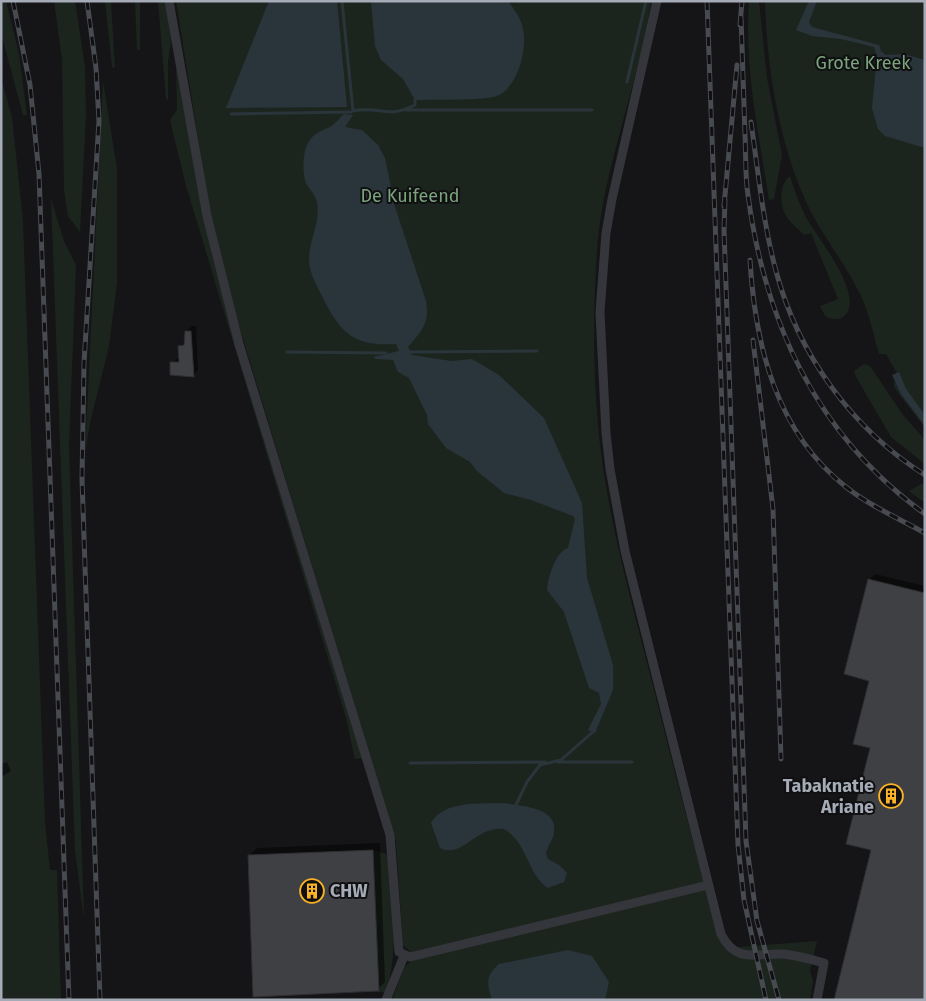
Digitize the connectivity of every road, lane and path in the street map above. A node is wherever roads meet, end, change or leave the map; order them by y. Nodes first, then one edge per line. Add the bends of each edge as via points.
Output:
1 (169, 1) edge
2 (657, 1) edge
3 (708, 885) junction
4 (404, 956) junction
5 (386, 1000) edge
6 (817, 1000) edge

1 - 4 street via 207,216 239,344 390,835 397,945
2 - 3 street via 606,233 600,312 601,360 610,469 623,542
3 - 4 street
3 - 6 street via 721,934 726,944 741,955 782,954 824,964
4 - 5 street

